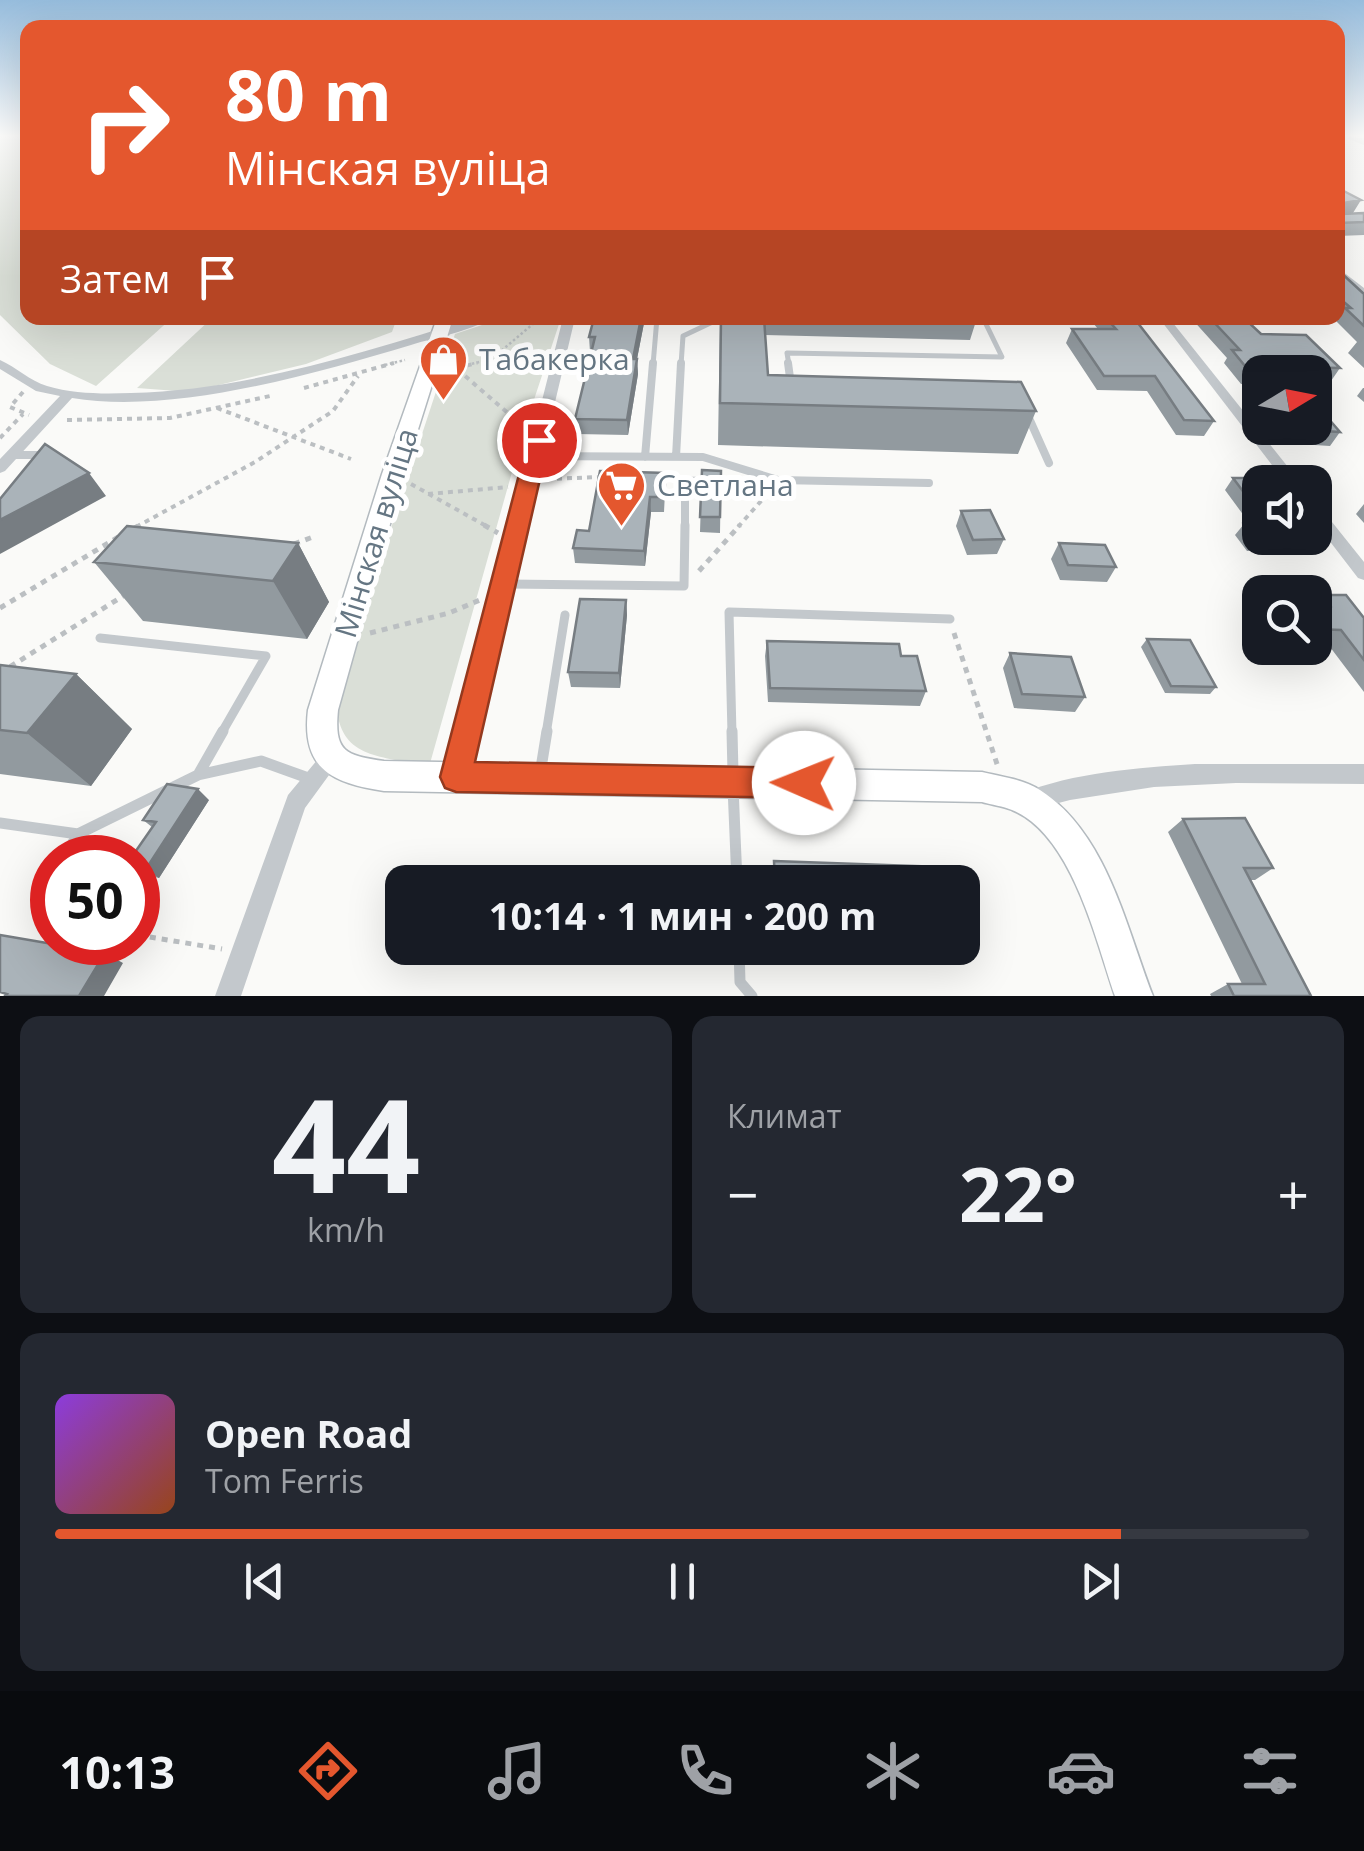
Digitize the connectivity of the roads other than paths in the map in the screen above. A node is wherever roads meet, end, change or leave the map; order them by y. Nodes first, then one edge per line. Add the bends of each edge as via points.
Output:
1 (443, 325) edge
2 (567, 325) edge
3 (656, 325) edge
4 (706, 325) edge
5 (986, 325) edge
6 (1170, 325) edge
7 (0, 364) edge
8 (791, 390) edge
9 (67, 396) junction
10 (1027, 414) edge
11 (536, 448) junction
12 (12, 455) junction
13 (644, 457) junction
14 (676, 457) junction
15 (1049, 463) dead end
16 (1280, 465) edge
17 (0, 468) edge
18 (44, 471) edge
19 (930, 483) dead end
20 (685, 494) dead end
21 (1332, 533) edge
22 (1364, 574) edge
23 (500, 588) junction
24 (565, 615) dead end
25 (950, 619) road end
26 (100, 638) dead end
27 (320, 758) junction
28 (1364, 774) edge
29 (198, 775) junction
30 (456, 777) junction
31 (540, 778) junction
32 (733, 782) junction
33 (1017, 797) junction
34 (0, 823) edge
35 (78, 834) joint
36 (735, 865) edge
37 (740, 965) edge
38 (228, 996) edge
39 (752, 996) edge
40 (1134, 996) edge

1 - 9 street via 217,390 166,398
1 - 27 main road, Мінская вуліца via 344,640
2 - 11 street
3 - 13 lane
4 - 14 lane via 683,336
5 - 8 lane via 1002,356 787,352
6 - 16 street
7 - 9 street via 9,374
9 - 12 street
10 - 15 lane
11 - 13 lane
11 - 23 street
12 - 17 street
12 - 18 lane via 41,455
13 - 14 lane
14 - 19 lane via 703,457 778,480
20 - 23 lane via 684,586
21 - 22 street
23 - 30 street
24 - 31 lane
25 - 32 lane via 729,612
26 - 29 lane via 266,656
27 - 29 lane via 261,761
27 - 30 main road via 350,772
27 - 38 street via 284,828
28 - 33 street via 1188,772
29 - 35 lane
30 - 31 main road
31 - 32 main road
32 - 33 main road via 982,787
32 - 36 lane
33 - 40 main road via 1058,828 1082,862
34 - 35 lane
37 - 39 lane via 740,982

